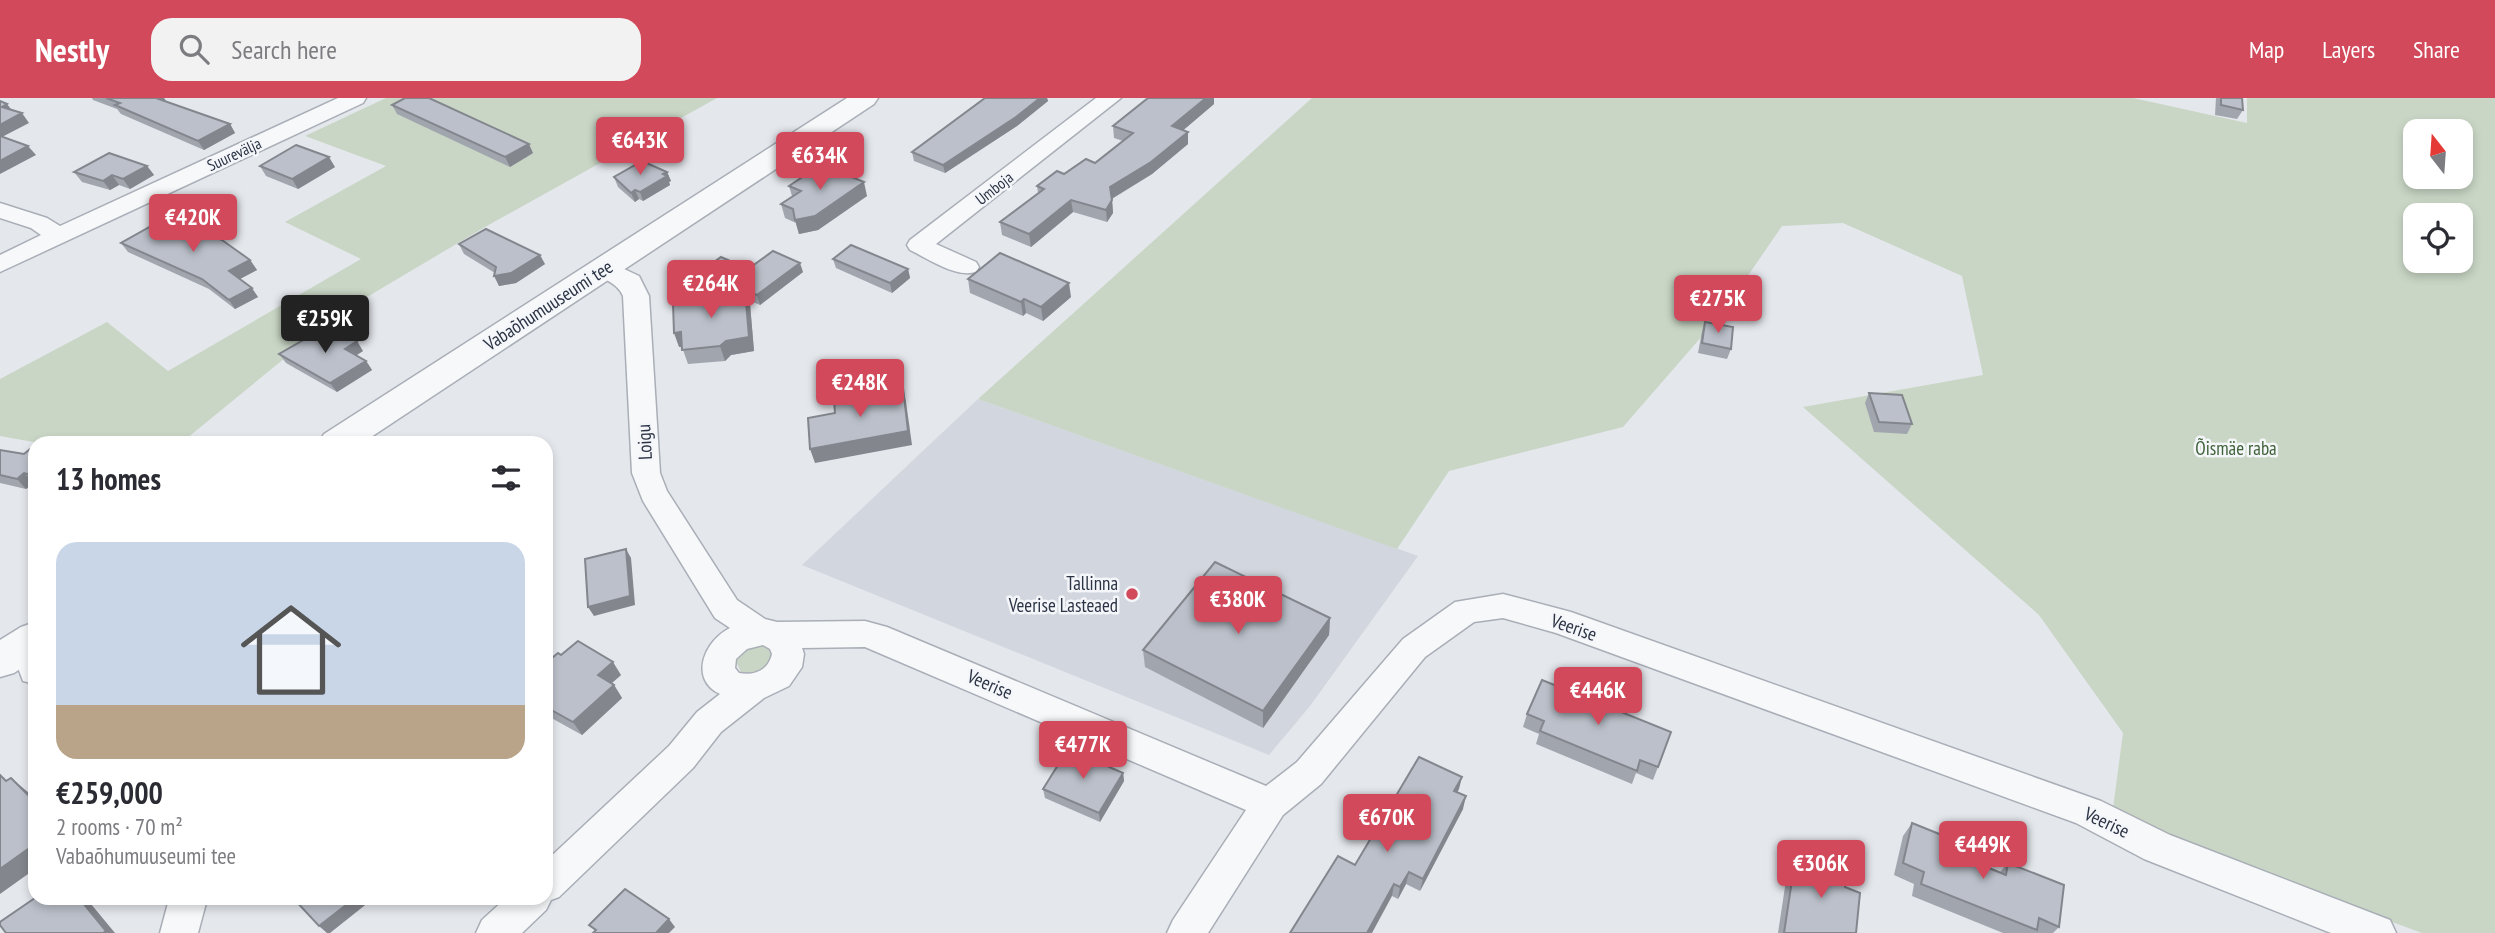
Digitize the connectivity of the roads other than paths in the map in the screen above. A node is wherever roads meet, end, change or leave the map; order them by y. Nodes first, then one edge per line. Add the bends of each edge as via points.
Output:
1 (355, 98) edge
2 (865, 98) edge
3 (1110, 98) edge
4 (0, 210) edge
5 (57, 235) junction
6 (0, 264) edge
7 (967, 267) dead end
8 (605, 268) junction
9 (347, 436) edge
10 (726, 610) junction
11 (768, 634) junction
12 (833, 635) junction
13 (786, 666) junction
14 (732, 674) junction
15 (1270, 804) junction
16 (553, 878) edge
17 (186, 905) edge
18 (525, 905) edge
19 (179, 933) edge
20 (495, 933) edge
21 (1186, 933) edge
22 (2377, 933) edge

1 - 5 street, Suurevälja
2 - 8 street, Vabaõhumuuseumi tee
3 - 7 street, Umboja via 919,246
4 - 5 street
5 - 6 street, Suurevälja
8 - 9 street, Vabaõhumuuseumi tee
8 - 10 street, Loigu via 630,282 636,296 646,473 653,493
10 - 11 street, Loigu
10 - 14 street
11 - 12 street, Veerise
11 - 13 street via 788,648
11 - 14 street via 737,639
12 - 13 street
12 - 15 street, Veerise via 865,634 887,640
13 - 14 street via 773,680
14 - 16 street via 709,722 681,757
15 - 21 street
15 - 22 street, Veerise via 1310,773 1414,648 1466,611 1503,606 1560,621 2088,812 2157,846
17 - 19 street
18 - 20 street

